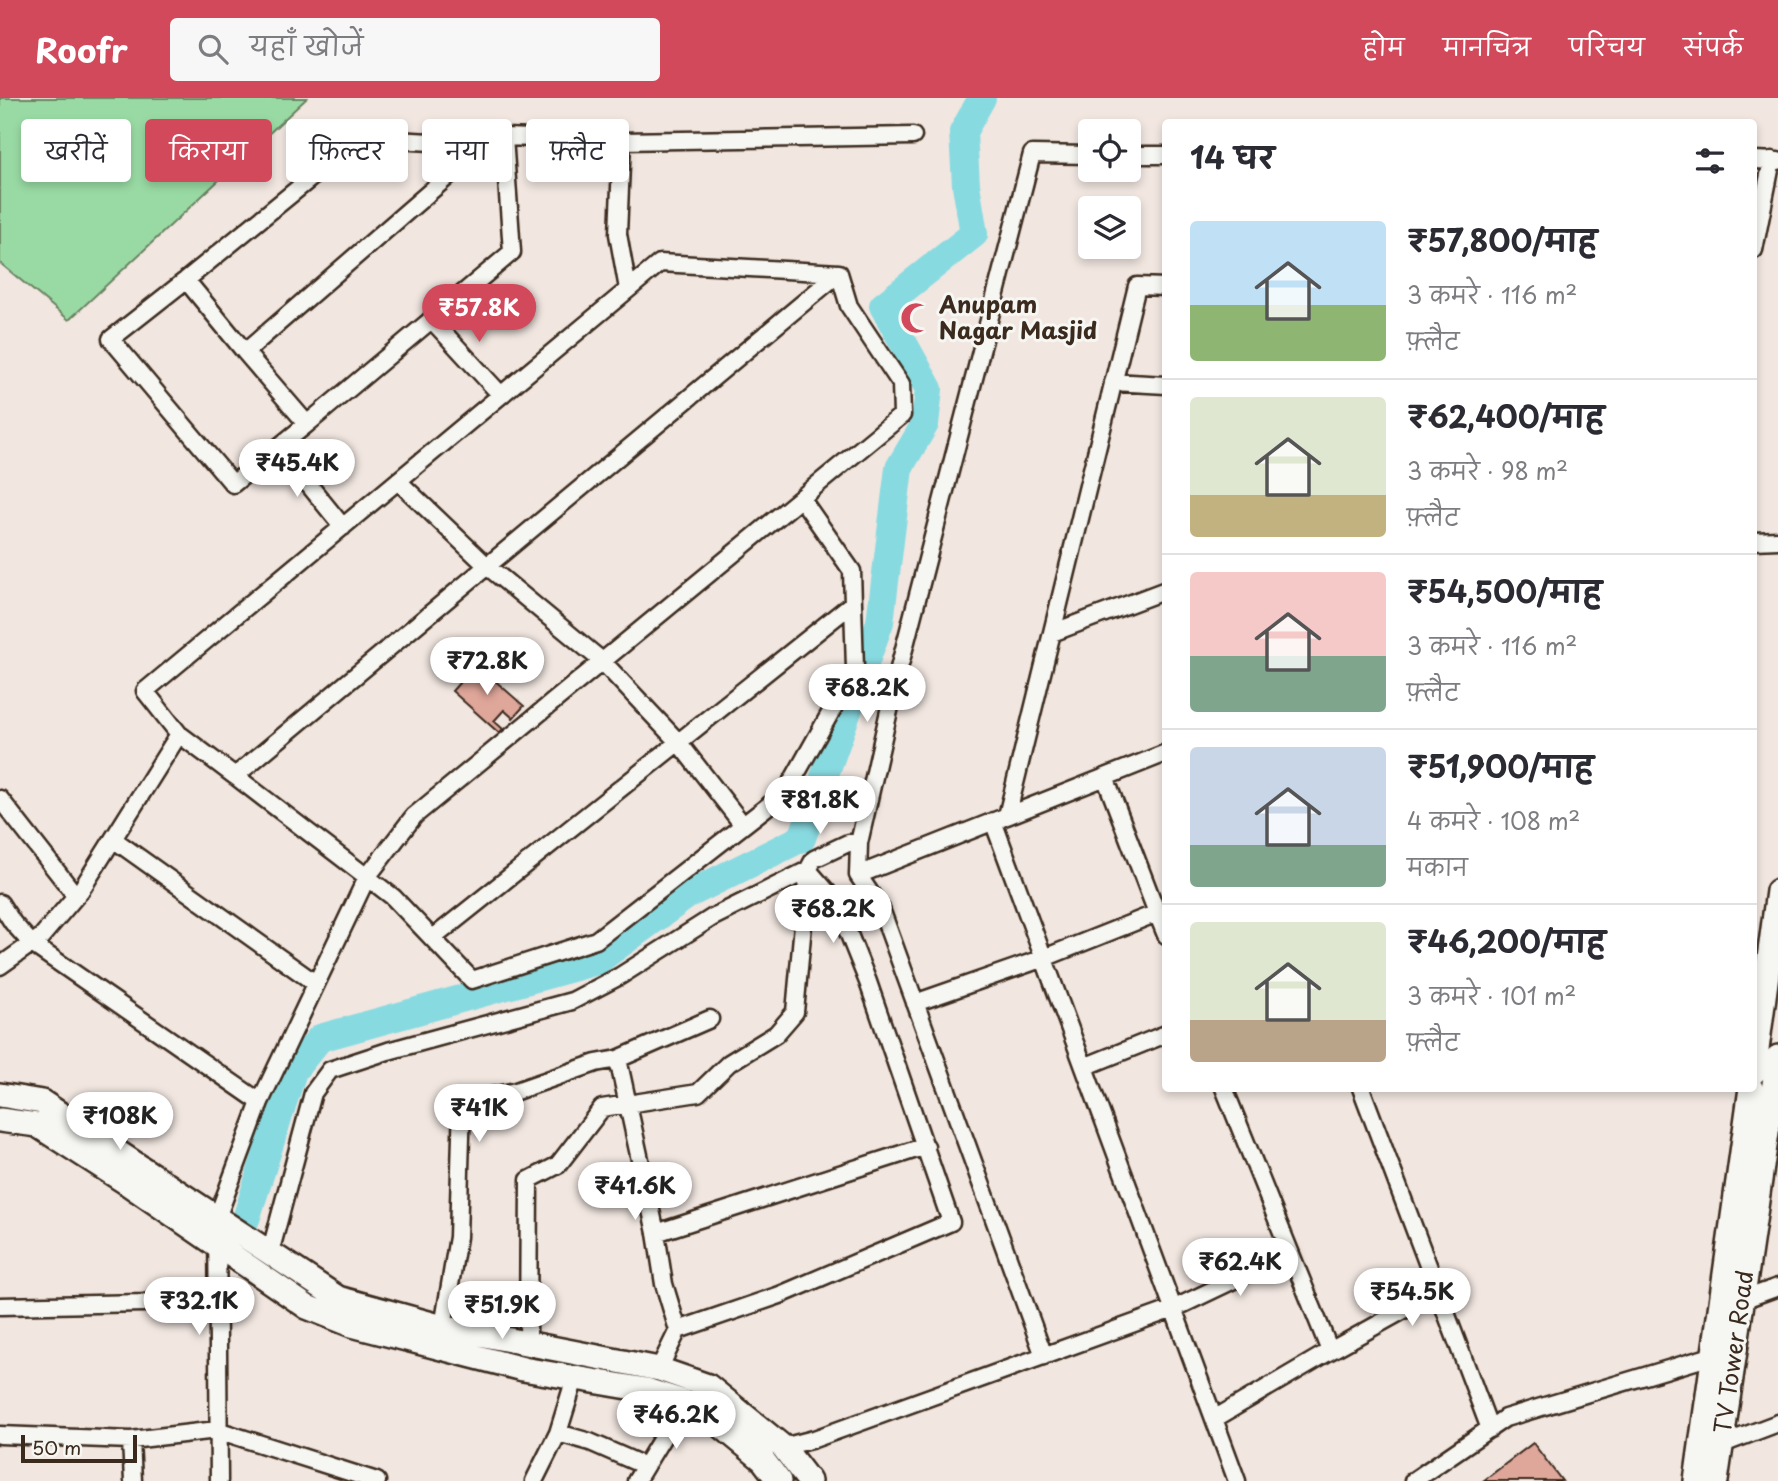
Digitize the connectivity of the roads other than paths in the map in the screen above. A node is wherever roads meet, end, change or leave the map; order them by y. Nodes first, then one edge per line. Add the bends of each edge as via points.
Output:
1 (913, 136) dead end
2 (629, 141) edge
3 (422, 142) edge
4 (1078, 155) edge
5 (1141, 155) edge
6 (1162, 155) edge
7 (1757, 160) edge
8 (1775, 160) edge
9 (441, 182) edge
10 (507, 182) edge
11 (620, 182) edge
12 (1757, 237) edge
13 (839, 273) junction
14 (186, 280) junction
15 (1162, 287) edge
16 (628, 289) junction
17 (430, 319) junction
18 (245, 352) junction
19 (1113, 382) junction
20 (1162, 385) edge
21 (501, 395) junction
22 (307, 424) junction
23 (279, 448) junction
24 (398, 481) junction
25 (801, 498) junction
26 (343, 527) junction
27 (1778, 540) edge
28 (1757, 541) edge
29 (487, 566) junction
30 (1162, 592) edge
31 (853, 603) junction
32 (1052, 634) junction
33 (602, 661) junction
34 (179, 734) junction
35 (679, 743) junction
36 (1162, 755) edge
37 (235, 776) junction
38 (1105, 777) junction
39 (0, 799) edge
40 (1000, 819) junction
41 (743, 825) junction
42 (113, 839) junction
43 (859, 843) junction
44 (808, 870) junction
45 (858, 875) junction
46 (367, 877) junction
47 (1778, 891) edge
48 (76, 896) junction
49 (0, 903) edge
50 (1157, 913) junction
51 (1162, 925) edge
52 (433, 938) junction
53 (32, 944) junction
54 (1044, 958) junction
55 (0, 966) edge
56 (315, 983) junction
57 (915, 1003) junction
58 (710, 1018) dead end
59 (1162, 1036) edge
60 (1757, 1049) edge
61 (1778, 1057) edge
62 (618, 1059) junction
63 (1084, 1067) junction
64 (1226, 1092) edge
65 (1363, 1092) edge
66 (1750, 1092) edge
67 (0, 1095) edge
68 (260, 1102) junction
69 (630, 1103) junction
70 (0, 1120) edge
71 (926, 1146) junction
72 (217, 1218) junction
73 (656, 1233) junction
74 (216, 1244) junction
75 (270, 1253) junction
76 (1290, 1253) junction
77 (217, 1287) junction
78 (1778, 1287) edge
79 (1438, 1291) junction
80 (1742, 1300) junction
81 (0, 1306) edge
82 (1173, 1309) junction
83 (443, 1327) junction
84 (678, 1330) junction
85 (528, 1345) junction
86 (1330, 1351) junction
87 (1044, 1356) junction
88 (1715, 1356) junction
89 (659, 1369) junction
90 (575, 1378) junction
91 (684, 1402) junction
92 (1214, 1419) junction
93 (1778, 1423) edge
94 (1490, 1429) junction
95 (217, 1430) junction
96 (558, 1433) junction
97 (0, 1435) edge
98 (131, 1440) junction
99 (1720, 1445) junction
100 (783, 1447) junction
101 (763, 1460) junction
102 (645, 1466) junction
103 (133, 1481) edge
104 (219, 1481) edge
105 (377, 1481) edge
106 (534, 1481) edge
107 (636, 1481) edge
108 (779, 1481) edge
109 (809, 1481) edge
110 (1237, 1481) edge
111 (1413, 1481) edge
112 (1696, 1481) edge
113 (1716, 1481) edge

1 - 2 street
3 - 14 street via 360,138
4 - 43 street via 1032,154 896,680
5 - 6 street
7 - 8 street
8 - 12 street
9 - 18 street
10 - 17 street via 512,252
11 - 16 street via 618,234
13 - 16 street via 660,263
13 - 25 street via 849,306 901,384 902,415
13 - 29 street
14 - 18 street
14 - 23 street via 111,339 233,484
15 - 19 street via 1137,286
16 - 21 street
17 - 21 street
17 - 22 street
18 - 22 street
19 - 20 street
19 - 32 street
21 - 24 street
22 - 23 street
23 - 26 street
24 - 26 street
24 - 29 street
25 - 31 street via 852,570
25 - 33 street
26 - 34 street via 145,691
27 - 28 street
29 - 33 street
29 - 37 street
30 - 32 street
31 - 35 street
31 - 41 street via 855,669 786,792
32 - 40 street
33 - 35 street
33 - 46 street via 414,816
34 - 37 street
34 - 42 street
35 - 41 street
35 - 52 street
36 - 38 street
37 - 46 street
38 - 40 street
38 - 50 street
39 - 48 street
40 - 45 street
40 - 54 street
41 - 52 street via 596,940 472,980
42 - 48 street
42 - 56 street
43 - 44 street via 848,843 814,859
43 - 45 street
44 - 69 street via 795,1012 776,1034 729,1063 698,1093
44 - 71 street via 836,902
44 - 75 street via 713,917 572,1001 330,1070 313,1093
45 - 57 street via 881,909
46 - 52 street
46 - 56 street
47 - 60 street
48 - 53 street
49 - 53 street
50 - 51 street
50 - 54 street
53 - 55 street
53 - 68 street
54 - 57 street
54 - 63 street
56 - 68 street
57 - 87 street
58 - 62 street
59 - 63 street
61 - 80 street, TV Tower Road
62 - 69 street
62 - 83 street via 516,1091 462,1102 458,1237
63 - 82 street
64 - 76 street
65 - 79 street
66 - 88 street, TV Tower Road
67 - 72 street via 42,1102
68 - 72 street
69 - 73 street
69 - 85 street via 602,1108 558,1165 529,1180
70 - 74 street via 37,1125
71 - 73 street
71 - 84 street via 951,1222 780,1295
72 - 74 street
72 - 75 street
73 - 84 street
74 - 77 street
74 - 90 street via 307,1307 352,1325
75 - 83 street via 338,1298
76 - 82 street
76 - 86 street
77 - 81 street via 144,1303
77 - 95 street
78 - 80 street
79 - 86 street
79 - 94 street
80 - 99 street, TV Tower Road
82 - 87 street
82 - 92 street
83 - 85 street
84 - 89 street
85 - 89 street
86 - 92 street
87 - 100 street
88 - 94 street via 1505,1418
88 - 112 street, TV Tower Road
89 - 100 street via 708,1386
90 - 91 street via 646,1390
90 - 96 street
91 - 101 street
91 - 102 street
92 - 110 street
93 - 99 street
94 - 111 street
95 - 98 street
95 - 104 street
95 - 105 street
96 - 102 street
96 - 106 street
97 - 98 street
98 - 103 street
99 - 113 street, TV Tower Road
100 - 101 street
100 - 109 street
101 - 108 street
102 - 107 street

